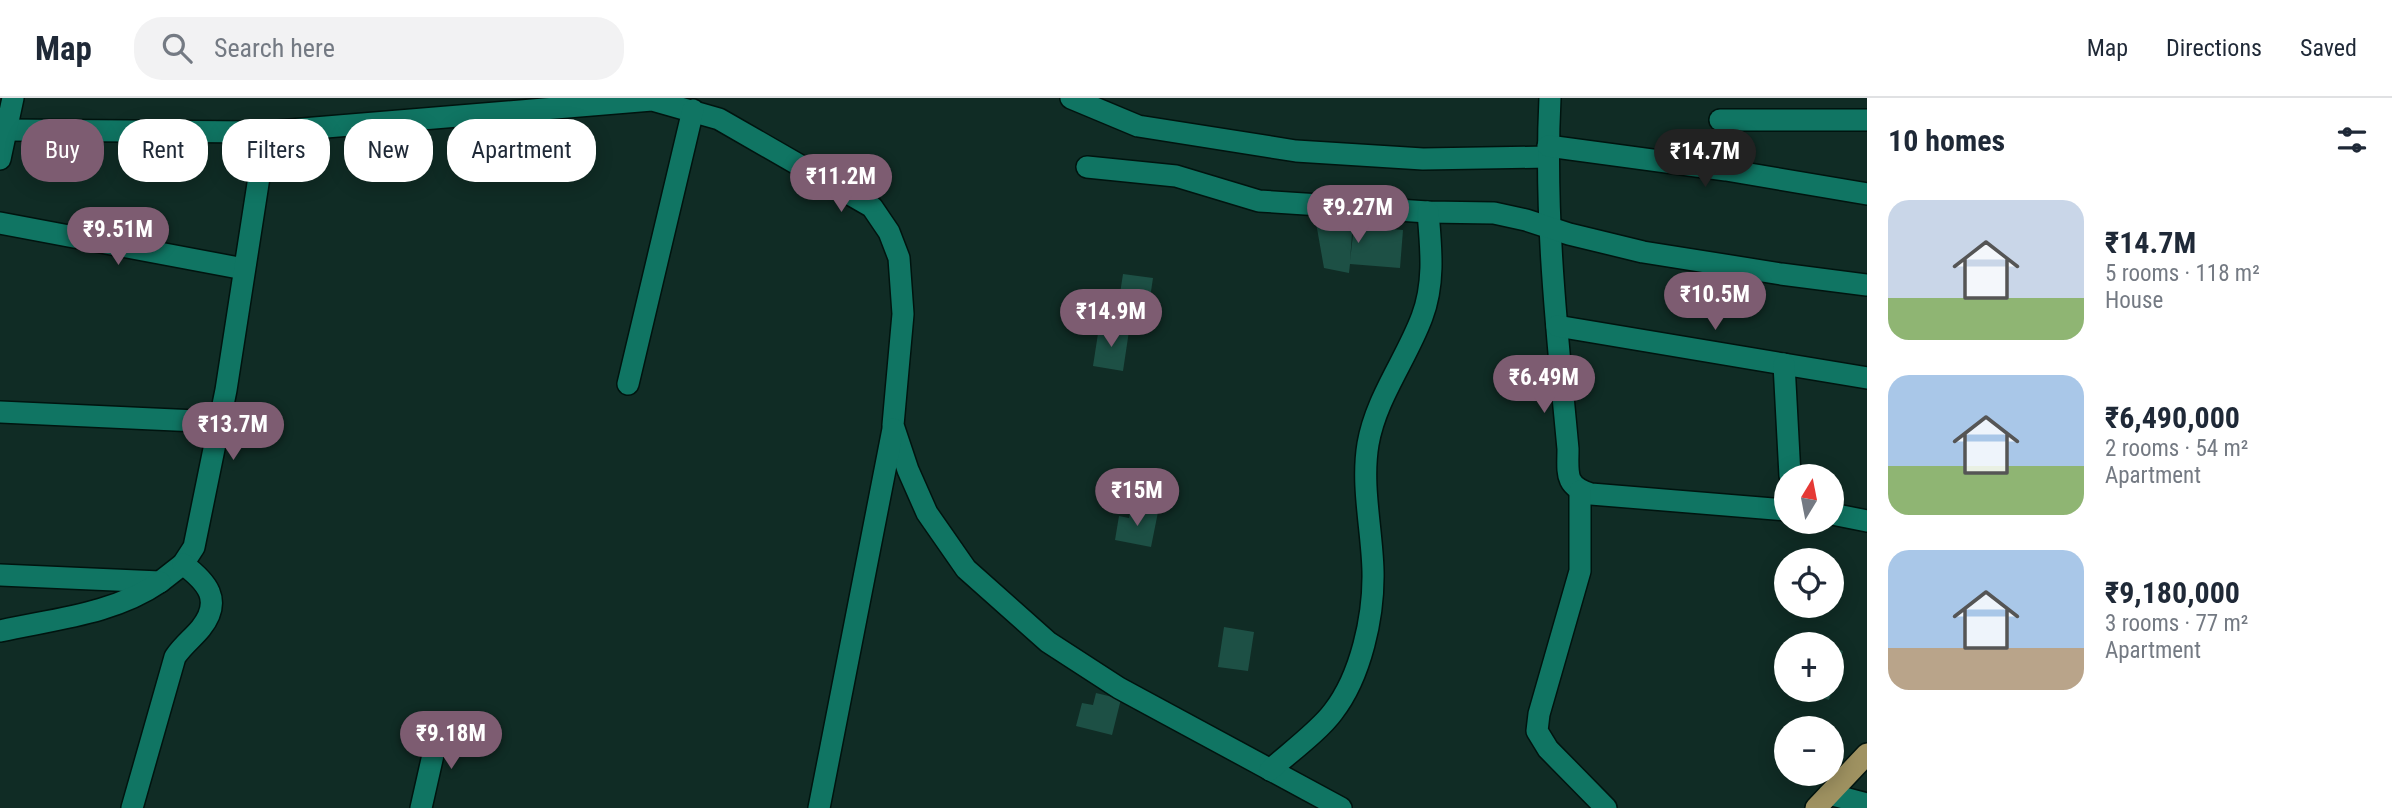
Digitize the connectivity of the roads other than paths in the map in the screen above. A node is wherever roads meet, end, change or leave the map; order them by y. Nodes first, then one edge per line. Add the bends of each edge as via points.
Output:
1 (13, 98) edge
2 (1071, 98) edge
3 (1550, 98) edge
4 (692, 110) junction
5 (1720, 120) dead end
6 (1867, 120) edge
7 (330, 127) edge
8 (6, 130) junction
9 (222, 132) edge
10 (1548, 151) junction
11 (0, 159) edge
12 (1087, 167) dead end
13 (258, 182) edge
14 (1867, 194) edge
15 (1428, 212) junction
16 (0, 223) edge
17 (1549, 227) junction
18 (244, 269) junction
19 (1867, 285) edge
20 (1557, 326) junction
21 (1784, 364) junction
22 (1867, 378) edge
23 (628, 384) dead end
24 (0, 412) edge
25 (219, 422) junction
26 (893, 425) junction
27 (1789, 464) edge
28 (1580, 491) junction
29 (1774, 509) edge
30 (1844, 516) edge
31 (1867, 520) edge
32 (183, 564) junction
33 (0, 575) edge
34 (160, 582) junction
35 (0, 631) edge
36 (440, 724) dead end
37 (1867, 754) edge
38 (1270, 770) junction
39 (1822, 801) edge
40 (1867, 804) edge
41 (132, 808) edge
42 (421, 808) edge
43 (818, 808) edge
44 (1341, 808) edge
45 (1606, 808) edge

1 - 8 street
2 - 10 street via 1138,126 1296,151 1423,159
3 - 10 street
4 - 7 street via 652,100
4 - 23 street
4 - 26 street via 719,119 872,207 889,232 900,258 903,314
5 - 6 street
8 - 9 street
8 - 11 street
10 - 14 street via 1726,170
10 - 17 street
12 - 15 street via 1176,177 1259,201
13 - 18 street
15 - 17 street via 1494,213
15 - 38 street via 1432,269 1423,314 1377,410 1368,445 1373,571 1370,621 1348,688 1333,713
16 - 18 street
17 - 19 street via 1643,252
17 - 20 street
18 - 25 street
20 - 21 street
20 - 28 street via 1568,473
21 - 22 street
21 - 27 street
24 - 25 street
25 - 32 street via 194,547
26 - 38 street via 927,513 966,569 1048,642 1119,688
26 - 43 street
28 - 29 street
28 - 45 street via 1580,571 1537,731 1548,749
30 - 31 street
32 - 34 street
32 - 41 street via 208,586 210,613 175,657
33 - 34 street
34 - 35 street via 106,608
36 - 42 street
37 - 39 main road
38 - 44 street
39 - 40 street

